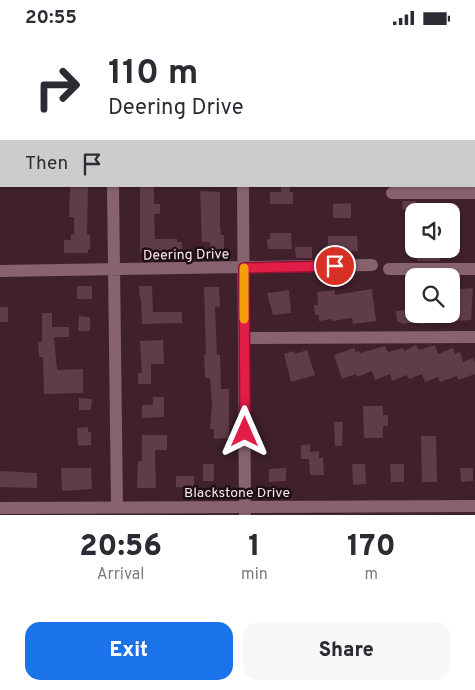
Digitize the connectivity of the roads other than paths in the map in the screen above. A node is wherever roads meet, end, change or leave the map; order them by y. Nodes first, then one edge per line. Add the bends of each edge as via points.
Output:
1 (113, 187) edge
2 (243, 187) edge
3 (392, 193) dead end
4 (475, 193) edge
5 (372, 265) dead end
6 (244, 268) junction
7 (114, 269) junction
8 (389, 269) dead end
9 (475, 269) edge
10 (0, 271) edge
11 (244, 337) junction
12 (475, 337) edge
13 (475, 506) edge
14 (0, 508) edge
15 (116, 508) junction
16 (66, 511) edge
17 (245, 511) edge

1 - 7 street
2 - 6 street
3 - 4 street
5 - 6 street, Deering Drive
6 - 7 street, Deering Drive
6 - 11 street
7 - 10 street, Deering Drive
7 - 15 street
8 - 9 street
11 - 12 street
11 - 17 street
13 - 17 street, Blackstone Drive
14 - 16 street, Blackstone Drive
15 - 16 street, Blackstone Drive
15 - 17 street, Blackstone Drive

